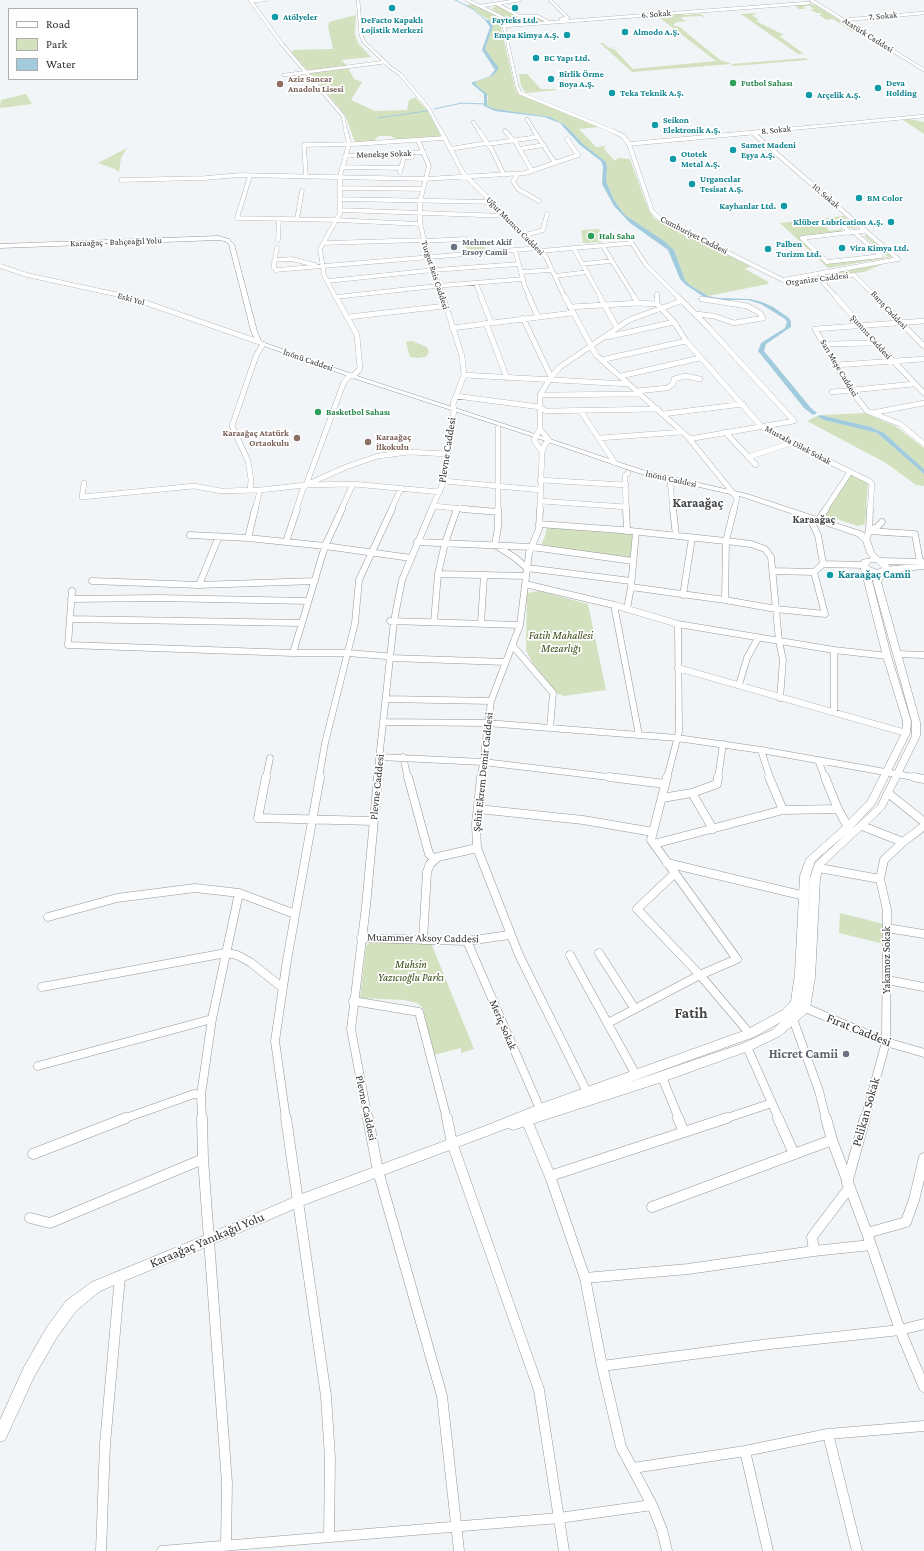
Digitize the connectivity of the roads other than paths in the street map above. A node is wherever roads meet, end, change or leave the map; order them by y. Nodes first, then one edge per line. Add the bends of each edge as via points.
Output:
1 (265, 0) edge
2 (358, 0) edge
3 (467, 0) edge
4 (520, 0) edge
5 (550, 0) edge
6 (250, 1) edge
7 (811, 1) edge
8 (497, 4) junction
9 (481, 6) junction
10 (924, 13) edge
11 (552, 19) dead end
12 (843, 20) junction
13 (548, 22) junction
14 (503, 26) junction
15 (385, 62) junction
16 (924, 69) edge
17 (305, 72) junction
18 (284, 75) dead end
19 (924, 116) edge
20 (527, 119) dead end
21 (473, 122) dead end
22 (505, 131) dead end
23 (753, 133) junction
24 (538, 137) junction
25 (444, 138) junction
26 (566, 139) dead end
27 (418, 140) junction
28 (511, 140) junction
29 (349, 144) junction
30 (487, 144) junction
31 (629, 144) junction
32 (544, 145) junction
33 (519, 149) junction
34 (450, 150) junction
35 (424, 152) junction
36 (345, 156) junction
37 (426, 157) junction
38 (556, 163) junction
39 (342, 167) junction
40 (401, 168) junction
41 (532, 171) junction
42 (504, 174) junction
43 (518, 174) junction
44 (250, 176) junction
45 (466, 176) junction
46 (306, 177) junction
47 (340, 177) junction
48 (398, 178) junction
49 (425, 179) junction
50 (121, 180) dead end
51 (340, 188) junction
52 (423, 189) junction
53 (302, 191) dead end
54 (340, 199) junction
55 (420, 201) junction
56 (539, 201) dead end
57 (492, 202) junction
58 (340, 210) junction
59 (420, 213) junction
60 (548, 214) dead end
61 (507, 216) junction
62 (279, 219) junction
63 (297, 219) junction
64 (336, 220) junction
65 (420, 224) junction
66 (841, 224) dead end
67 (866, 231) junction
68 (852, 232) junction
69 (526, 235) junction
70 (465, 239) dead end
71 (278, 240) dead end
72 (424, 240) junction
73 (324, 243) junction
74 (0, 246) edge
75 (603, 246) junction
76 (573, 247) junction
77 (277, 248) dead end
78 (515, 250) junction
79 (539, 250) junction
80 (429, 256) junction
81 (898, 259) joint
82 (274, 260) junction
83 (612, 262) junction
84 (519, 264) junction
85 (582, 264) junction
86 (0, 266) edge
87 (322, 266) junction
88 (434, 270) junction
89 (552, 270) junction
90 (521, 272) junction
91 (588, 272) junction
92 (854, 275) joint
93 (555, 276) junction
94 (523, 279) junction
95 (820, 279) dead end
96 (328, 281) junction
97 (476, 283) junction
98 (781, 284) dead end
99 (439, 286) junction
100 (657, 294) dead end
101 (336, 297) junction
102 (702, 299) dead end
103 (681, 301) junction
104 (638, 304) junction
105 (604, 305) junction
106 (445, 306) junction
107 (659, 306) junction
108 (570, 307) junction
109 (572, 313) junction
110 (696, 314) junction
111 (538, 316) junction
112 (348, 317) junction
113 (523, 318) junction
114 (924, 321) edge
115 (674, 322) junction
116 (489, 323) junction
117 (900, 323) junction
118 (862, 326) junction
119 (452, 328) junction
120 (617, 328) junction
121 (604, 338) junction
122 (686, 341) junction
123 (876, 342) junction
124 (261, 343) junction
125 (824, 344) junction
126 (924, 346) edge
127 (591, 347) junction
128 (700, 358) junction
129 (924, 359) edge
130 (601, 360) junction
131 (894, 362) junction
132 (836, 366) junction
133 (351, 375) junction
134 (464, 375) junction
135 (621, 376) junction
136 (508, 378) junction
137 (550, 379) junction
138 (700, 379) dead end
139 (629, 384) junction
140 (914, 384) junction
141 (851, 390) junction
142 (638, 392) junction
143 (832, 392) dead end
144 (924, 393) edge
145 (540, 395) junction
146 (456, 396) junction
147 (924, 403) edge
148 (743, 404) junction
149 (540, 407) junction
150 (658, 409) junction
151 (454, 410) junction
152 (580, 410) junction
153 (872, 413) junction
154 (663, 414) junction
155 (761, 426) junction
156 (498, 428) junction
157 (683, 432) junction
158 (725, 432) junction
159 (537, 435) junction
160 (599, 438) junction
161 (689, 439) junction
162 (547, 442) junction
163 (791, 444) junction
164 (924, 444) edge
165 (542, 452) junction
166 (448, 454) junction
167 (748, 457) junction
168 (615, 463) junction
169 (756, 465) dead end
170 (850, 472) junction
171 (628, 473) junction
172 (540, 480) junction
173 (444, 481) junction
174 (670, 482) junction
175 (84, 483) dead end
176 (353, 484) junction
177 (306, 485) junction
178 (498, 485) junction
179 (626, 485) junction
180 (401, 488) junction
181 (250, 490) junction
182 (260, 490) junction
183 (540, 490) junction
184 (440, 492) junction
185 (731, 492) junction
186 (737, 498) junction
187 (540, 501) junction
188 (434, 506) junction
189 (627, 507) junction
190 (457, 508) junction
191 (498, 512) junction
192 (819, 519) junction
193 (810, 521) junction
194 (882, 522) dead end
195 (540, 524) junction
196 (627, 530) junction
197 (869, 530) junction
198 (636, 532) junction
199 (190, 534) dead end
200 (220, 536) junction
201 (676, 536) junction
202 (248, 538) junction
203 (692, 538) junction
204 (866, 540) junction
205 (726, 541) junction
206 (286, 542) junction
207 (417, 542) junction
208 (445, 543) junction
209 (495, 545) junction
210 (325, 546) junction
211 (532, 547) junction
212 (371, 553) junction
213 (411, 558) junction
214 (878, 560) junction
215 (632, 561) junction
216 (923, 563) edge
217 (823, 564) junction
218 (865, 565) junction
219 (527, 568) junction
220 (773, 571) junction
221 (884, 571) junction
222 (814, 572) junction
223 (438, 574) junction
224 (484, 575) junction
225 (525, 580) junction
226 (92, 581) dead end
227 (315, 581) junction
228 (631, 584) junction
229 (199, 585) junction
230 (72, 591) dead end
231 (683, 595) junction
232 (71, 599) junction
233 (308, 600) junction
234 (724, 600) junction
235 (619, 608) junction
236 (776, 609) junction
237 (70, 619) junction
238 (392, 621) junction
239 (434, 622) junction
240 (302, 623) junction
241 (481, 623) junction
242 (678, 624) junction
243 (520, 625) junction
244 (758, 638) junction
245 (779, 641) junction
246 (513, 646) junction
247 (834, 650) junction
248 (293, 653) junction
249 (347, 653) junction
250 (892, 655) junction
251 (924, 655) edge
252 (391, 658) junction
253 (506, 662) junction
254 (678, 668) junction
255 (739, 685) junction
256 (780, 698) junction
257 (386, 699) junction
258 (491, 701) junction
259 (834, 712) junction
260 (384, 722) junction
261 (487, 723) junction
262 (550, 728) junction
263 (906, 733) junction
264 (639, 735) junction
265 (677, 738) junction
266 (723, 744) junction
267 (761, 750) junction
268 (380, 757) junction
269 (404, 757) junction
270 (270, 758) dead end
271 (818, 760) junction
272 (483, 762) junction
273 (892, 773) junction
274 (924, 779) edge
275 (665, 784) junction
276 (692, 792) junction
277 (888, 793) junction
278 (662, 798) junction
279 (478, 809) junction
280 (838, 809) junction
281 (783, 810) junction
282 (313, 819) junction
283 (373, 821) junction
284 (924, 822) edge
285 (862, 826) junction
286 (924, 826) edge
287 (848, 827) junction
288 (713, 829) junction
289 (653, 832) junction
290 (903, 842) junction
291 (654, 844) junction
292 (477, 848) junction
293 (435, 859) junction
294 (667, 863) junction
295 (819, 868) junction
296 (674, 873) junction
297 (880, 879) junction
298 (239, 892) junction
299 (805, 896) junction
300 (295, 914) junction
301 (48, 917) dead end
302 (887, 928) junction
303 (924, 934) edge
304 (509, 935) junction
305 (360, 938) junction
306 (423, 940) junction
307 (467, 941) junction
308 (599, 953) dead end
309 (226, 954) junction
310 (570, 955) dead end
311 (700, 975) junction
312 (887, 980) junction
313 (924, 986) edge
314 (42, 987) dead end
315 (283, 988) junction
316 (353, 1001) junction
317 (800, 1006) junction
318 (636, 1009) junction
319 (790, 1016) junction
320 (212, 1019) junction
321 (608, 1023) junction
322 (750, 1034) junction
323 (886, 1042) junction
324 (747, 1047) junction
325 (924, 1053) edge
326 (38, 1066) dead end
327 (636, 1075) junction
328 (662, 1077) junction
329 (202, 1095) junction
330 (589, 1096) junction
331 (772, 1103) junction
332 (540, 1109) junction
333 (527, 1122) junction
334 (487, 1131) junction
335 (684, 1132) junction
336 (832, 1140) junction
337 (452, 1143) junction
338 (33, 1154) dead end
339 (794, 1154) junction
340 (924, 1158) edge
341 (203, 1159) junction
342 (378, 1171) junction
343 (550, 1176) junction
344 (848, 1185) junction
345 (299, 1201) junction
346 (652, 1207) dead end
347 (30, 1218) dead end
348 (867, 1233) junction
349 (209, 1240) junction
350 (871, 1245) junction
351 (814, 1250) junction
352 (120, 1276) junction
353 (585, 1278) junction
354 (924, 1324) edge
355 (900, 1330) junction
356 (602, 1366) junction
357 (924, 1387) edge
358 (924, 1426) edge
359 (828, 1434) junction
360 (0, 1435) edge
361 (745, 1451) junction
362 (633, 1468) junction
363 (652, 1505) junction
364 (559, 1518) junction
365 (457, 1527) junction
366 (329, 1536) junction
367 (226, 1545) junction
368 (101, 1551) edge
369 (162, 1551) edge
370 (459, 1551) edge
371 (564, 1551) edge
372 (667, 1551) edge
373 (768, 1551) edge
374 (857, 1551) edge

1 - 6 street
2 - 15 street, Uğur Mumcu Caddesi via 364,42
3 - 9 street
4 - 8 street
5 - 11 street via 568,18
6 - 17 street
7 - 12 street, Atatürk Caddesi
7 - 13 street, 6. Sokak
8 - 9 street
8 - 13 street via 519,16 537,16
9 - 14 street via 501,16
10 - 12 street, 7. Sokak
12 - 16 street, Atatürk Caddesi
13 - 14 street, 6. Sokak
14 - 31 street via 520,93 616,132
15 - 17 street
15 - 25 street, Uğur Mumcu Caddesi via 400,74 429,109
17 - 18 street
17 - 29 street via 342,116
19 - 23 street, 8. Sokak
20 - 24 street
21 - 30 street
22 - 28 street
23 - 31 street, 8. Sokak
23 - 67 street, 10. Sokak
24 - 28 street
24 - 32 street
25 - 27 street
25 - 34 street, Uğur Mumcu Caddesi
26 - 38 street via 578,154
27 - 29 street
27 - 35 street, Turgut Reis Caddesi
28 - 30 street
28 - 33 street
29 - 36 street
29 - 46 street via 304,145
30 - 34 street
30 - 42 street
31 - 81 street, Cumhuriyet Caddesi via 656,216 783,280
32 - 33 street
32 - 38 street
33 - 41 street
34 - 45 street, Uğur Mumcu Caddesi
35 - 36 street, Menekşe Sokak
35 - 37 street, Turgut Reis Caddesi
36 - 39 street
37 - 40 street via 404,157
37 - 49 street, Turgut Reis Caddesi via 429,166
38 - 41 street
39 - 40 street
39 - 47 street
40 - 48 street
41 - 43 street
42 - 43 street
42 - 45 street
43 - 56 street via 513,181 518,189
44 - 46 street
44 - 50 street
44 - 62 street via 237,218
45 - 49 street
45 - 57 street, Uğur Mumcu Caddesi
46 - 47 street
47 - 48 street
47 - 51 street
48 - 49 street
49 - 52 street, Turgut Reis Caddesi
51 - 52 street
51 - 54 street
52 - 55 street, Turgut Reis Caddesi
53 - 63 street
54 - 55 street
54 - 58 street
55 - 57 street
55 - 59 street, Turgut Reis Caddesi
57 - 61 street, Uğur Mumcu Caddesi
58 - 59 street
58 - 64 street
59 - 61 street
59 - 65 street, Turgut Reis Caddesi
60 - 69 street via 543,230
61 - 69 street, Uğur Mumcu Caddesi
62 - 63 street
62 - 71 street
63 - 64 street
64 - 65 street
64 - 73 street
65 - 72 street, Turgut Reis Caddesi
66 - 68 street
67 - 68 street
67 - 81 street, 10. Sokak
68 - 68 street via 802,238 827,262 881,256
69 - 79 street, Uğur Mumcu Caddesi
70 - 72 street
72 - 73 street
72 - 80 street, Turgut Reis Caddesi
73 - 87 street via 320,256
74 - 124 main road, Karaağaç - Bahçeağıl Yolu via 218,238 227,240 231,244 254,331
75 - 76 street
75 - 83 street
75 - 103 street via 631,242 646,265
76 - 79 street
76 - 85 street
77 - 82 street
78 - 79 street
78 - 80 street
78 - 84 street
79 - 89 street, Uğur Mumcu Caddesi via 546,257
80 - 87 street
80 - 88 street, Turgut Reis Caddesi
82 - 87 street via 292,259
82 - 87 street via 276,270
83 - 85 street
83 - 104 street
84 - 88 street
84 - 90 street
85 - 91 street
86 - 124 street, Eski Yol via 34,277 138,300
87 - 96 street
88 - 96 street
88 - 99 street, Turgut Reis Caddesi
89 - 90 street
89 - 93 street, Uğur Mumcu Caddesi
90 - 94 street
91 - 93 street
91 - 105 street
92 - 98 street, Organize Caddesi
92 - 117 street, Barış Caddesi
93 - 108 street, Uğur Mumcu Caddesi
94 - 97 street
94 - 111 street
95 - 118 street, Şumnu Caddesi
96 - 101 street
97 - 99 street
97 - 116 street
99 - 101 street
99 - 106 street, Turgut Reis Caddesi
100 - 107 street
101 - 112 street
102 - 110 street via 747,306 760,313 763,318 734,323 714,316
103 - 107 street
103 - 110 street
104 - 105 street
104 - 107 street
105 - 108 street
105 - 120 street
106 - 112 street
106 - 119 street, Turgut Reis Caddesi
107 - 115 street, Mustafa Dilek Sokak
107 - 120 street
108 - 109 street, Uğur Mumcu Caddesi
109 - 111 street
109 - 127 street, Uğur Mumcu Caddesi
110 - 155 street via 794,421
111 - 113 street
112 - 133 street via 357,335 360,369
113 - 116 street
113 - 137 street
114 - 117 street
115 - 121 street
115 - 122 street, Mustafa Dilek Sokak
116 - 119 street
116 - 136 street
117 - 118 street
117 - 126 street, Barış Caddesi
118 - 123 street, Şumnu Caddesi
118 - 125 street, Sarı Meşe Caddesi via 815,329
119 - 134 street, Turgut Reis Caddesi via 462,356
120 - 121 street
121 - 127 street
122 - 128 street, Mustafa Dilek Sokak
122 - 130 street
123 - 125 street
123 - 131 street, Şumnu Caddesi
124 - 133 main road, İnönü Caddesi
124 - 181 street via 232,426 248,461
125 - 132 street, Sarı Meşe Caddesi
127 - 130 street, Uğur Mumcu Caddesi
127 - 137 street via 560,367
128 - 135 street
128 - 148 street, Mustafa Dilek Sokak
129 - 131 street
130 - 135 street, Uğur Mumcu Caddesi
131 - 132 street
131 - 140 street, Şumnu Caddesi
132 - 141 street, Sarı Meşe Caddesi
133 - 151 main road, İnönü Caddesi
133 - 177 street via 344,382
134 - 136 street
134 - 146 street, Turgut Reis Caddesi
135 - 139 street, Uğur Mumcu Caddesi
136 - 137 street
137 - 139 street
137 - 145 street
138 - 142 street via 685,376 674,379 673,384 667,388
139 - 142 street, Uğur Mumcu Caddesi
140 - 141 street
140 - 144 street, Şumnu Caddesi
141 - 143 street
141 - 153 street, Sarı Meşe Caddesi via 867,411
142 - 145 street via 614,395
142 - 150 street, Uğur Mumcu Caddesi
145 - 149 street
146 - 149 street
146 - 151 street, Turgut Reis Caddesi
147 - 153 street
148 - 154 street
148 - 155 street, Mustafa Dilek Sokak
149 - 152 street via 546,411
149 - 159 street
150 - 152 street
150 - 154 street, Uğur Mumcu Caddesi
151 - 156 main road, İnönü Caddesi via 468,418
151 - 159 main road, İnönü Caddesi
151 - 166 street, Plevne Caddesi
152 - 160 street
153 - 164 street, Sarı Meşe Caddesi via 900,424
154 - 157 street, Uğur Mumcu Caddesi
155 - 158 street
155 - 163 street, Mustafa Dilek Sokak
156 - 159 main road, İnönü Caddesi
156 - 178 street
157 - 160 street
157 - 161 street, Uğur Mumcu Caddesi
158 - 161 street
158 - 167 street
159 - 162 main road, İnönü Caddesi
159 - 162 street
159 - 165 street
160 - 168 street
161 - 185 street, Uğur Mumcu Caddesi
162 - 165 street, Şehit Ekrem Demir Caddesi
162 - 168 main road, İnönü Caddesi
162 - 171 main road, İnönü Caddesi
163 - 167 street
163 - 170 street, Mustafa Dilek Sokak
165 - 172 street, Şehit Ekrem Demir Caddesi
166 - 173 street, Plevne Caddesi
166 - 177 street via 409,452 378,456
167 - 169 street
168 - 185 main road, İnönü Caddesi via 661,477
170 - 192 street
170 - 197 street, Mustafa Dilek Sokak via 872,484
171 - 174 main road, İnönü Caddesi
171 - 179 street via 625,476
172 - 179 street
172 - 183 street, Şehit Ekrem Demir Caddesi
173 - 178 street
173 - 184 street, Plevne Caddesi
174 - 186 main road, İnönü Caddesi
174 - 201 street
175 - 181 street via 82,496 194,486 221,491
176 - 177 street
176 - 180 street
176 - 210 street
177 - 182 street
177 - 206 street
178 - 183 street
178 - 191 street
179 - 189 street
180 - 184 street
180 - 212 street
181 - 182 street
182 - 202 street
183 - 187 street, Şehit Ekrem Demir Caddesi
184 - 188 street, Plevne Caddesi
185 - 186 street, Uğur Mumcu Caddesi
185 - 192 main road, İnönü Caddesi
186 - 193 main road, İnönü Caddesi
186 - 205 street
187 - 189 street
187 - 195 street, Şehit Ekrem Demir Caddesi
188 - 190 street
188 - 207 street, Plevne Caddesi
189 - 196 street
190 - 191 street
190 - 208 street
191 - 209 street
192 - 204 main road, İnönü Caddesi via 860,534
193 - 217 street via 818,535
193 - 218 main road, İnönü Caddesi via 855,537 868,552
194 - 197 street
195 - 196 street
195 - 211 street, Şehit Ekrem Demir Caddesi
196 - 198 street
197 - 204 street, Mustafa Dilek Sokak
197 - 216 street via 915,534
198 - 201 street
198 - 215 street
199 - 200 street
200 - 202 street
200 - 229 street
201 - 203 street
202 - 206 street
203 - 205 street
203 - 231 street
204 - 214 main road
205 - 220 street via 751,544 765,549 771,557
205 - 234 street
206 - 210 street
207 - 208 street
207 - 213 street, Plevne Caddesi
208 - 209 street
208 - 223 street
209 - 211 street
209 - 219 street
210 - 212 street
210 - 227 street
211 - 215 street
211 - 219 street, Şehit Ekrem Demir Caddesi
212 - 213 street
212 - 249 street via 359,580 355,623
213 - 238 street, Plevne Caddesi via 402,580
214 - 216 street
214 - 218 main road via 870,560
214 - 221 main road via 884,564
215 - 228 street
216 - 221 street
217 - 218 street
217 - 222 street
218 - 221 main road via 873,572
218 - 250 main road
219 - 225 street, Şehit Ekrem Demir Caddesi
219 - 228 street
220 - 222 street
220 - 236 street
221 - 250 main road via 876,582
222 - 236 street via 825,614
223 - 224 street
223 - 239 street
224 - 225 street
224 - 241 street
225 - 235 street
225 - 243 street, Şehit Ekrem Demir Caddesi
226 - 229 street
227 - 229 street
227 - 233 street
228 - 231 street
228 - 235 street
230 - 232 street
231 - 234 street
232 - 233 street
232 - 237 street
233 - 240 street
234 - 236 street
235 - 242 street
235 - 264 street
236 - 245 street
237 - 240 street
237 - 248 street via 68,645
238 - 239 street
238 - 252 street, Plevne Caddesi
239 - 241 street
240 - 248 street
241 - 243 street
242 - 244 street
242 - 254 street
243 - 246 street, Şehit Ekrem Demir Caddesi
244 - 245 street
244 - 255 street via 747,658
245 - 247 street
245 - 256 street via 783,660
246 - 253 street, Şehit Ekrem Demir Caddesi
246 - 262 street via 553,693
247 - 250 street
247 - 259 street
248 - 249 street
249 - 252 street
249 - 282 street via 325,742
250 - 251 street
250 - 263 main road via 907,721
250 - 273 main road via 916,722 916,736
252 - 253 street
252 - 257 street, Plevne Caddesi
253 - 258 street, Şehit Ekrem Demir Caddesi
254 - 255 street
254 - 265 street
255 - 256 street
256 - 259 street
257 - 258 street
257 - 260 street, Plevne Caddesi
258 - 261 street, Şehit Ekrem Demir Caddesi
259 - 263 street
260 - 261 street
260 - 268 street, Plevne Caddesi
261 - 262 street
261 - 272 street, Şehit Ekrem Demir Caddesi
262 - 264 street
263 - 273 main road
264 - 265 street
265 - 266 street
265 - 275 street
266 - 267 street
266 - 276 street via 718,784
267 - 271 street
267 - 281 street
268 - 269 street
268 - 283 street, Plevne Caddesi
269 - 272 street
269 - 293 street via 429,854
270 - 282 street via 258,818
271 - 273 street
271 - 280 street
272 - 275 street
272 - 279 street, Şehit Ekrem Demir Caddesi
273 - 274 street
273 - 277 main road
273 - 287 main road via 872,802
275 - 278 street
276 - 278 street
276 - 288 street
277 - 284 street
277 - 285 main road via 881,807
278 - 289 street
279 - 289 street via 583,820
279 - 292 street, Şehit Ekrem Demir Caddesi
280 - 281 street
280 - 287 street
281 - 288 street
282 - 283 street
282 - 300 street
283 - 305 street, Plevne Caddesi via 366,906
285 - 290 street
285 - 295 main road via 824,859
286 - 290 street
287 - 299 main road via 811,859 805,876
288 - 291 street
289 - 291 street via 651,840
290 - 297 street via 884,860
291 - 294 street
292 - 293 street
292 - 304 street, Şehit Ekrem Demir Caddesi
293 - 306 street via 427,872
294 - 296 street
294 - 299 street
295 - 297 street
295 - 317 main road via 815,878 810,977
296 - 311 street via 637,909
296 - 311 street via 736,959
297 - 302 street, Yakamoz Sokak via 887,910
298 - 300 street
298 - 301 street via 195,888 118,898
298 - 309 street
299 - 317 main road
300 - 315 street
302 - 303 street
302 - 312 street, Yakamoz Sokak
304 - 307 street, Muammer Aksoy Caddesi
304 - 330 street, Şehit Ekrem Demir Caddesi
305 - 306 street, Muammer Aksoy Caddesi
305 - 316 street, Plevne Caddesi
306 - 307 street, Muammer Aksoy Caddesi
307 - 332 street, Meriç Sokak
308 - 318 street
309 - 314 street
309 - 315 street via 250,962
309 - 320 street
310 - 321 street
311 - 318 street
311 - 322 street
312 - 313 street
312 - 323 street, Yakamoz Sokak
315 - 345 street via 275,1041
316 - 337 street via 419,1012 443,1099
316 - 342 street, Plevne Caddesi via 353,1048
317 - 319 main road
317 - 323 street, Fırat Caddesi
318 - 321 street
319 - 322 main road
319 - 324 main road via 776,1033
319 - 336 street via 819,1091
320 - 326 street
320 - 329 street
321 - 327 street
322 - 327 main road
323 - 325 street, Fırat Caddesi
323 - 344 street, Pelikan Sokak
324 - 328 main road
324 - 331 street
327 - 330 main road
328 - 330 main road
328 - 335 street
329 - 338 street via 194,1094
329 - 341 street
330 - 332 main road
330 - 333 main road
331 - 335 street
331 - 339 street
332 - 334 main road
333 - 334 main road
333 - 343 street
334 - 337 main road, Karaağaç Yanıkağıl Yolu
335 - 343 street
336 - 339 street
336 - 344 street
337 - 342 main road, Karaağaç Yanıkağıl Yolu
337 - 364 street via 539,1390
339 - 346 street
340 - 348 street via 906,1222
341 - 347 street via 50,1223
341 - 349 street
342 - 345 main road, Karaağaç Yanıkağıl Yolu
342 - 365 street, Plevne Caddesi via 442,1396
343 - 353 street
344 - 348 street
344 - 351 street via 812,1237
345 - 349 main road, Karaağaç Yanıkağıl Yolu
345 - 366 street via 326,1396 330,1458
348 - 350 street
349 - 352 main road, Karaağaç Yanıkağıl Yolu
349 - 367 street via 226,1483
350 - 351 street
350 - 355 street
351 - 353 street via 688,1269
352 - 360 main road, Karaağaç Yanıkağıl Yolu via 96,1286 67,1311 29,1372
352 - 368 street via 105,1444
353 - 356 street
354 - 355 street
355 - 356 street
355 - 357 street
356 - 362 street via 621,1447
358 - 359 street
359 - 361 street
359 - 374 street
361 - 362 street
361 - 373 street
362 - 363 street
363 - 364 street
363 - 372 street
364 - 365 street
364 - 371 street
365 - 366 street
365 - 370 street, Plevne Caddesi
366 - 367 street
367 - 369 street

